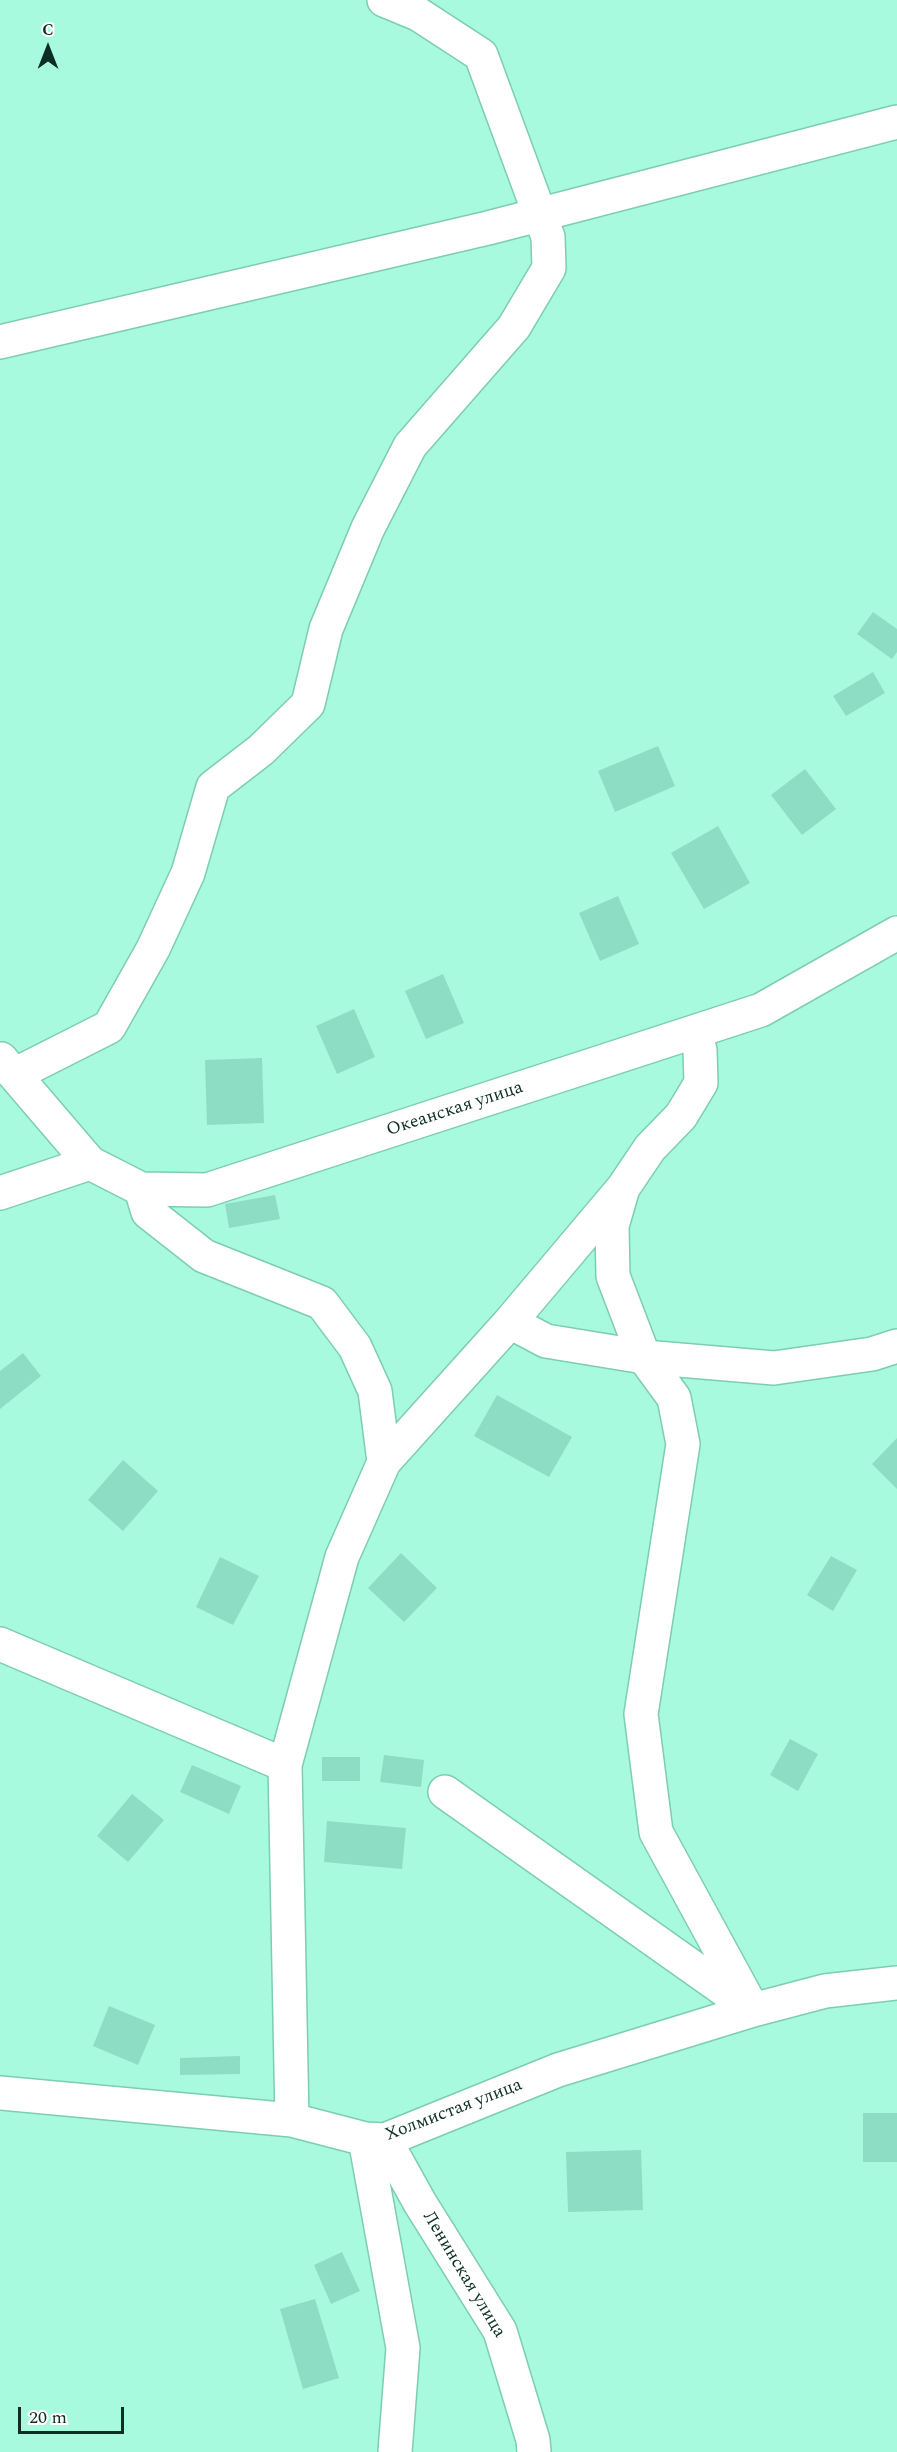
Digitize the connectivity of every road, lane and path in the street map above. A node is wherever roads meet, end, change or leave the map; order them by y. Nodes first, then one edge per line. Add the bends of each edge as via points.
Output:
1 (384, 0) edge
2 (897, 122) edge
3 (540, 214) junction
4 (0, 342) edge
5 (890, 934) edge
6 (694, 1032) junction
7 (8, 1066) edge
8 (90, 1162) junction
9 (623, 1188) junction
10 (141, 1189) junction
11 (0, 1193) edge
12 (510, 1322) junction
13 (897, 1346) edge
14 (644, 1357) junction
15 (384, 1461) junction
16 (0, 1644) edge
17 (285, 1765) junction
18 (445, 1792) dead end
19 (897, 1983) edge
20 (753, 2010) junction
21 (0, 2093) edge
22 (292, 2120) junction
23 (375, 2140) junction
24 (395, 2452) edge
25 (534, 2452) edge

1 - 3 street via 418,14 481,55
2 - 3 street
3 - 4 street
3 - 7 street via 548,237 549,268 514,327 410,446 368,528 326,629 308,704 261,750 213,787 188,873 153,950 109,1027
5 - 6 street, Океанская улица via 761,1010
6 - 9 street via 700,1050 701,1083 681,1116 650,1148
6 - 10 street, Океанская улица via 207,1190
7 - 8 street
8 - 10 street, Океанская улица
8 - 11 street
9 - 12 street
9 - 14 street via 612,1226 613,1276
10 - 15 street via 148,1212 204,1256 322,1304 355,1347 375,1391
12 - 14 street via 546,1341
12 - 15 street
13 - 14 street via 872,1354 774,1368
14 - 20 street via 674,1398 683,1444 641,1714 656,1832
15 - 17 street via 342,1557
16 - 17 street
17 - 22 street
18 - 20 street
19 - 20 street, Холмистая улица via 825,1991
20 - 23 street, Холмистая улица via 558,2070
21 - 22 street, Холмистая улица
22 - 23 street, Холмистая улица
23 - 24 street via 403,2348
23 - 25 street, Ленинская улица via 420,2203 500,2331

